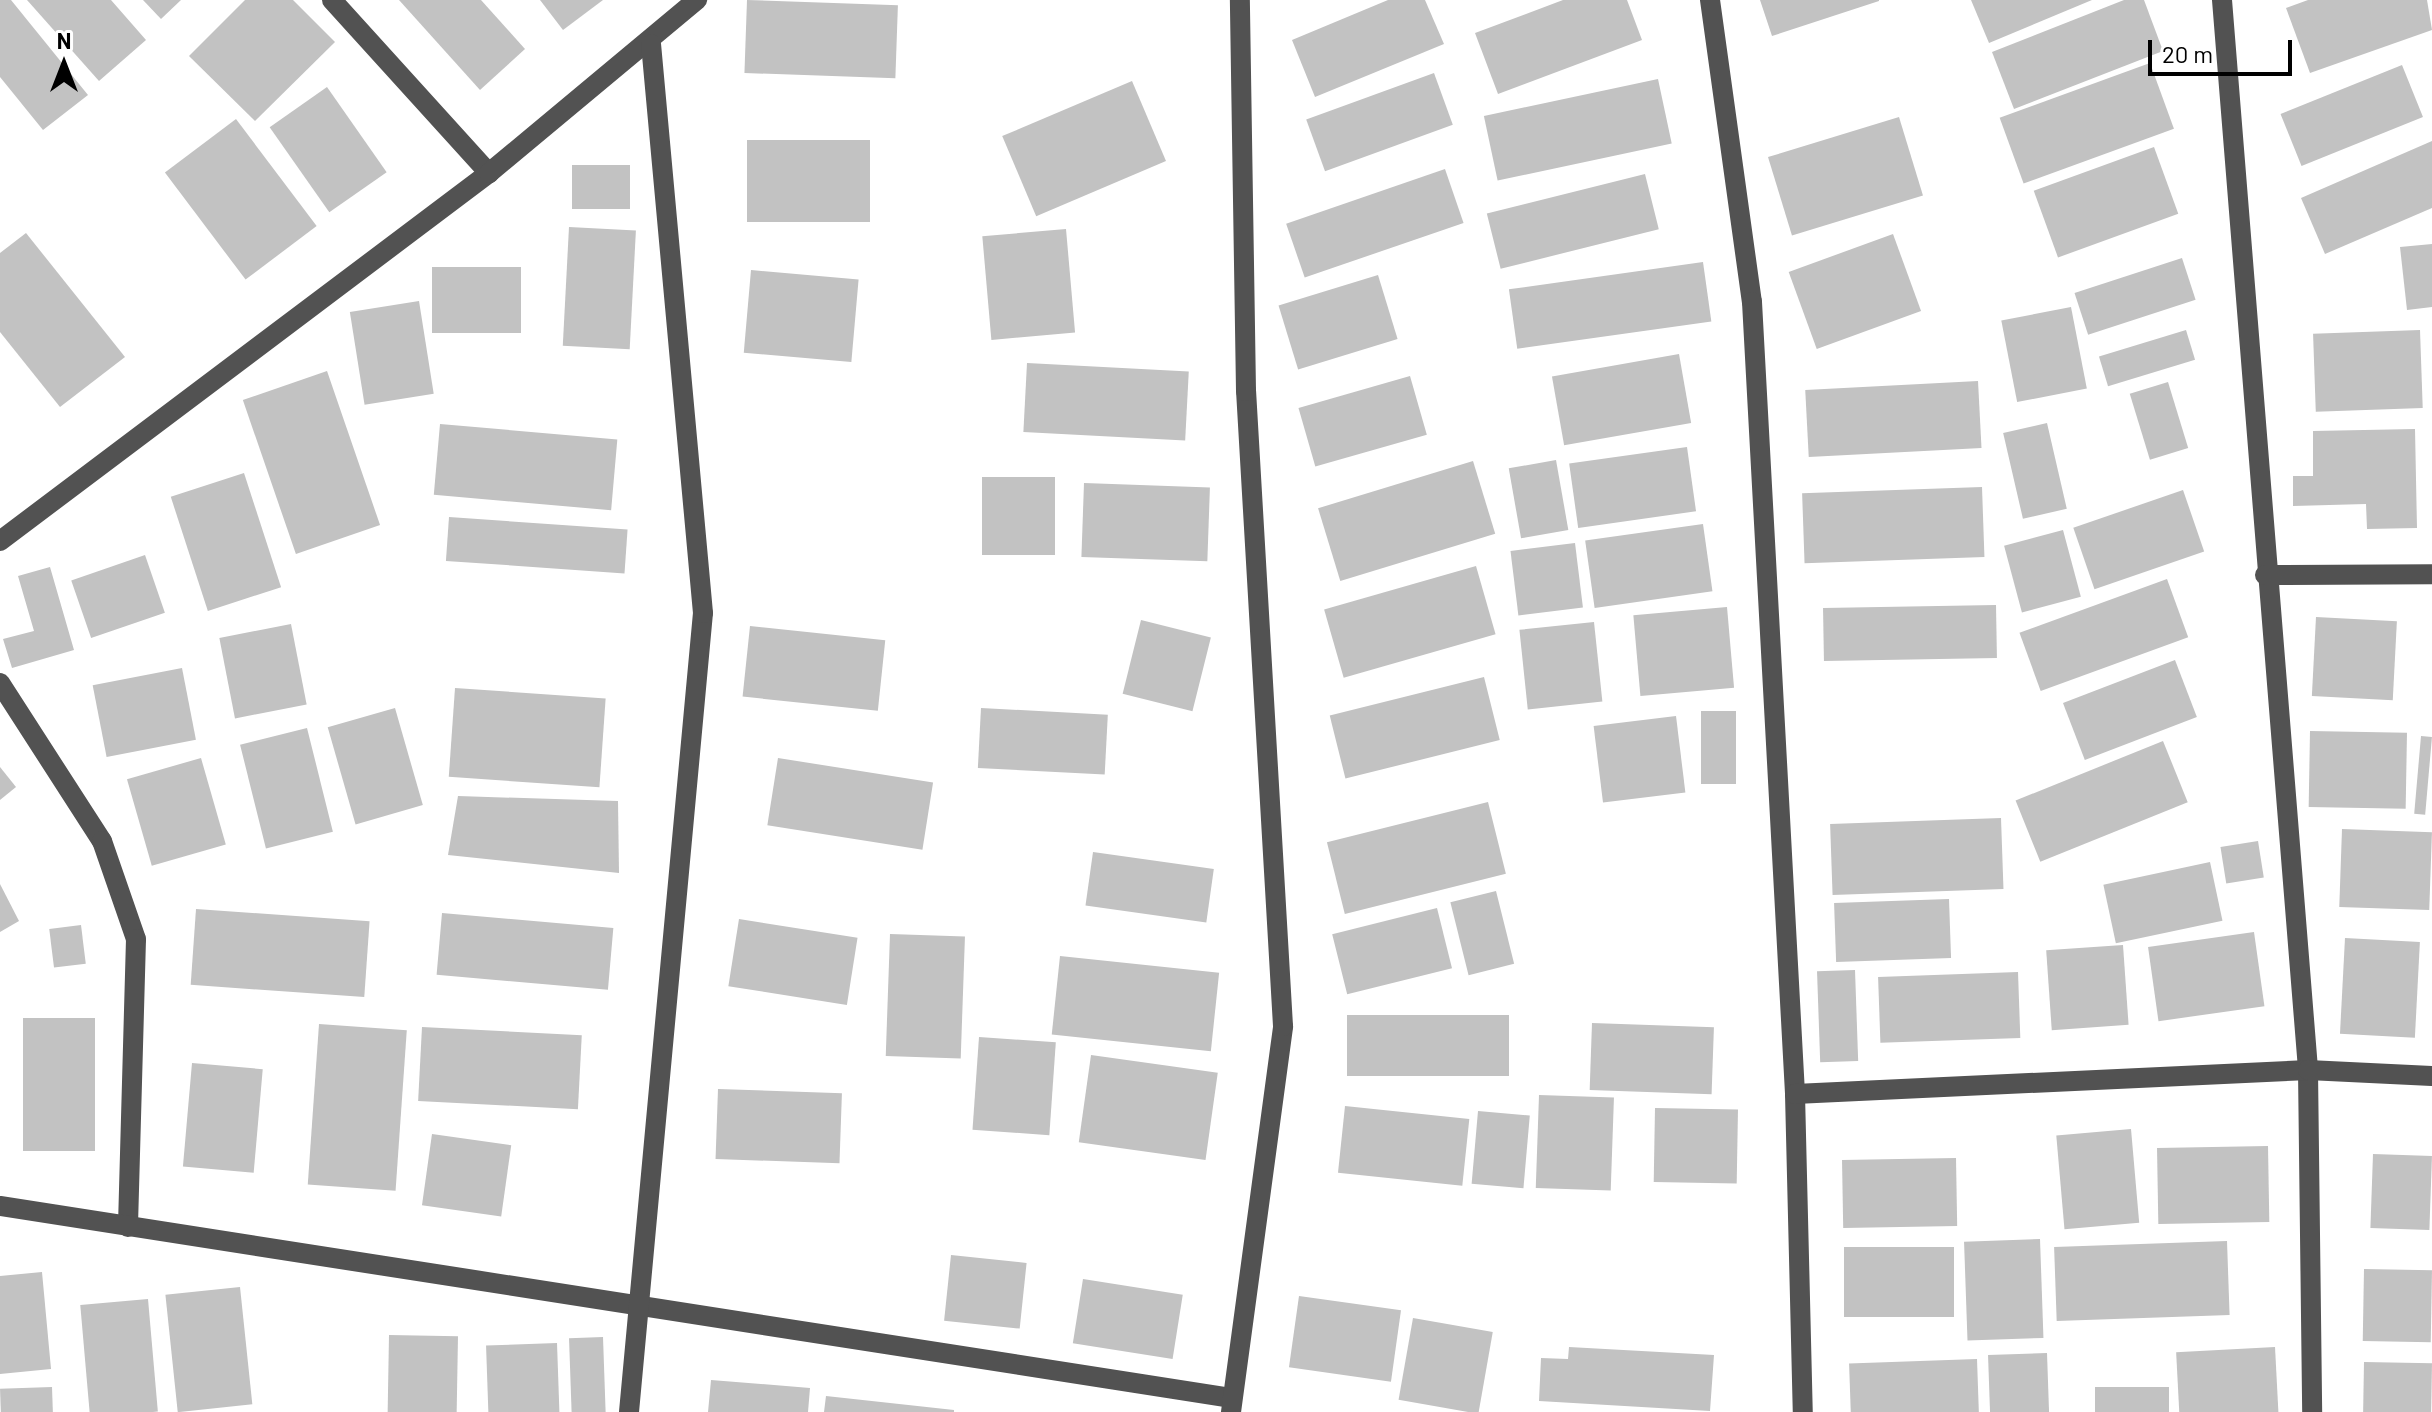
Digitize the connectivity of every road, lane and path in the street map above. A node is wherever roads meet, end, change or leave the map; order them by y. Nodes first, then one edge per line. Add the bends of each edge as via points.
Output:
1 (332, 0) edge
2 (697, 0) edge
3 (1240, 0) edge
4 (1710, 0) edge
5 (2222, 0) edge
6 (651, 44) junction
7 (489, 173) junction
8 (0, 541) edge
9 (2432, 574) edge
10 (2265, 575) junction
11 (0, 683) edge
12 (2308, 1070) junction
13 (2432, 1076) edge
14 (1795, 1094) junction
15 (0, 1206) edge
16 (128, 1227) junction
17 (636, 1309) junction
18 (1231, 1405) edge
19 (629, 1412) edge
20 (1803, 1412) edge
21 (2312, 1412) edge

1 - 7 street
2 - 6 street
3 - 18 street via 1246,391 1283,1026
4 - 14 street via 1752,302
5 - 10 street
6 - 7 street
6 - 17 street via 703,613
7 - 8 street
9 - 10 street
10 - 12 street
11 - 16 street via 102,841 136,939
12 - 13 street
12 - 14 street
12 - 21 street
14 - 20 street
15 - 16 street
16 - 17 street
17 - 18 street
17 - 19 street

